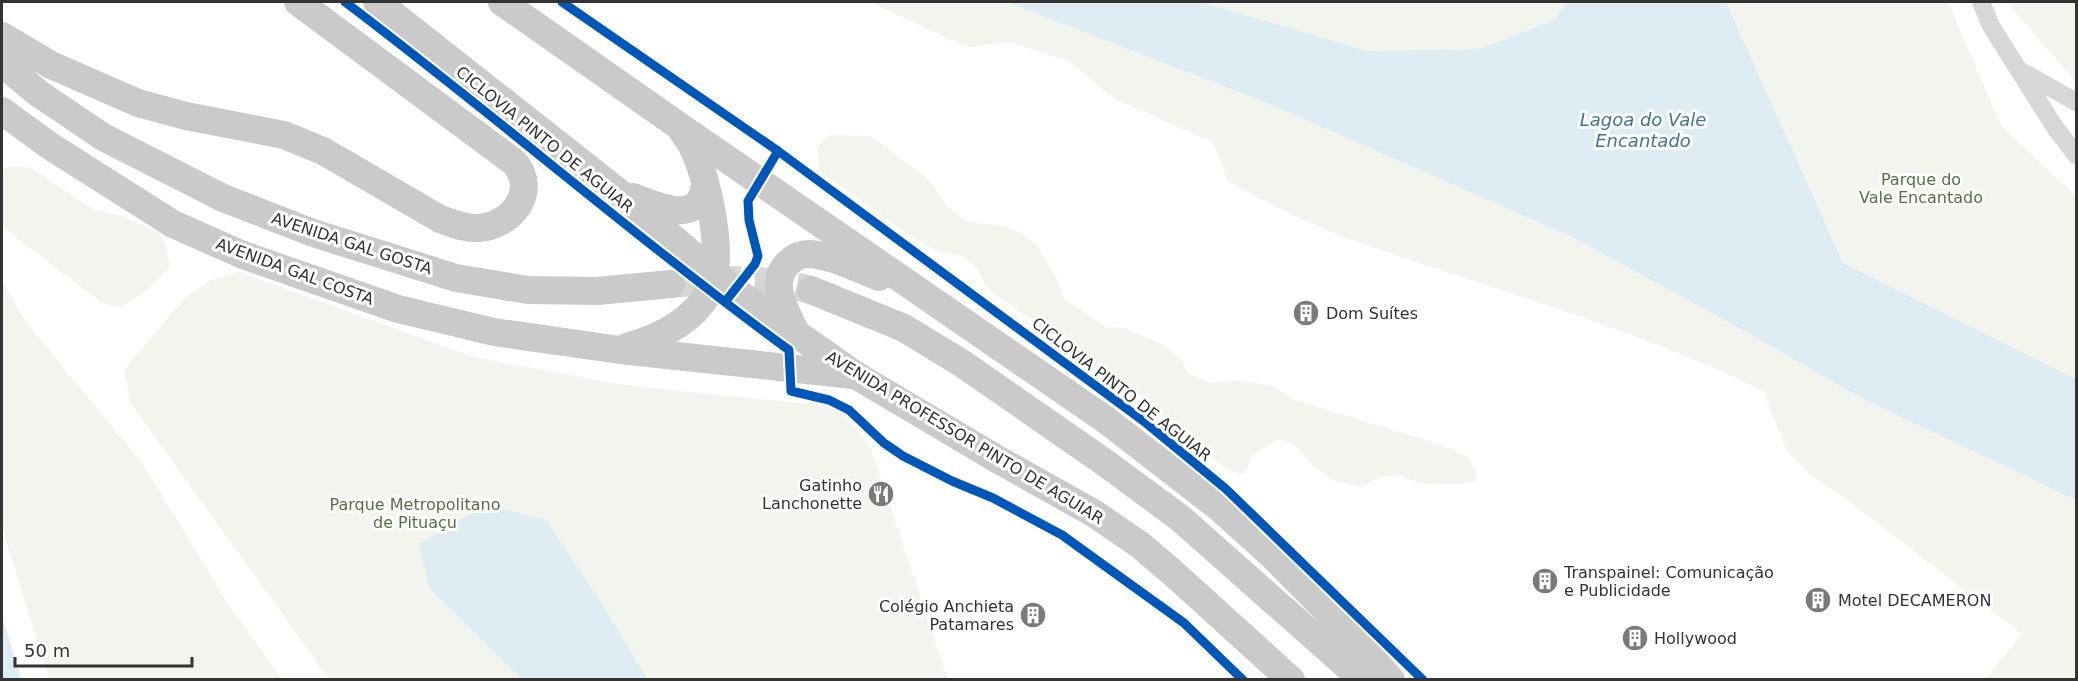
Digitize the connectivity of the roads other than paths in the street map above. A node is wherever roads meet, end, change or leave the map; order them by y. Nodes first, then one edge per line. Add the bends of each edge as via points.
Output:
1 (298, 2) edge
2 (377, 2) edge
3 (502, 2) edge
4 (1981, 2) edge
5 (2, 36) edge
6 (2, 63) edge
7 (2020, 70) junction
8 (2076, 102) edge
9 (2, 111) edge
10 (679, 126) junction
11 (2076, 155) edge
12 (705, 185) junction
13 (617, 191) junction
14 (714, 274) junction
15 (671, 284) tunnel mouth
16 (811, 290) tunnel mouth
17 (920, 292) junction
18 (797, 334) junction
19 (620, 350) junction
20 (857, 376) junction
21 (1291, 680) edge
22 (1363, 680) edge
23 (1391, 680) edge

1 - 5 main road via 514,163 523,178 516,210 506,220 476,228 440,219 323,151 284,135 138,103 51,65
2 - 13 main road, AVENIDA PROFESSOR PINTO DE AGUIAR
3 - 10 main road
4 - 7 street via 1991,26
6 - 15 main road, AVENIDA GAL GOSTA via 103,137 223,198 313,234 456,278 528,290 597,291
7 - 8 street
7 - 11 street
9 - 19 main road, AVENIDA GAL COSTA via 173,224 243,255 443,321
10 - 12 main road via 692,147
10 - 17 main road
12 - 13 main road via 704,198 686,210 660,208
12 - 14 main road via 714,223
13 - 14 main road, AVENIDA PROFESSOR PINTO DE AGUIAR
14 - 18 main road, AVENIDA PROFESSOR PINTO DE AGUIAR
14 - 19 main road via 710,290 681,323 651,340
16 - 22 main road via 904,328 1104,462 1180,518
17 - 18 main road via 834,259 805,254 785,266 779,284 782,302
17 - 23 main road via 1106,420 1221,509 1273,556
18 - 20 main road, AVENIDA PROFESSOR PINTO DE AGUIAR
19 - 20 main road, AVENIDA GAL COSTA
20 - 21 main road, AVENIDA PROFESSOR PINTO DE AGUIAR via 1095,514 1140,545

